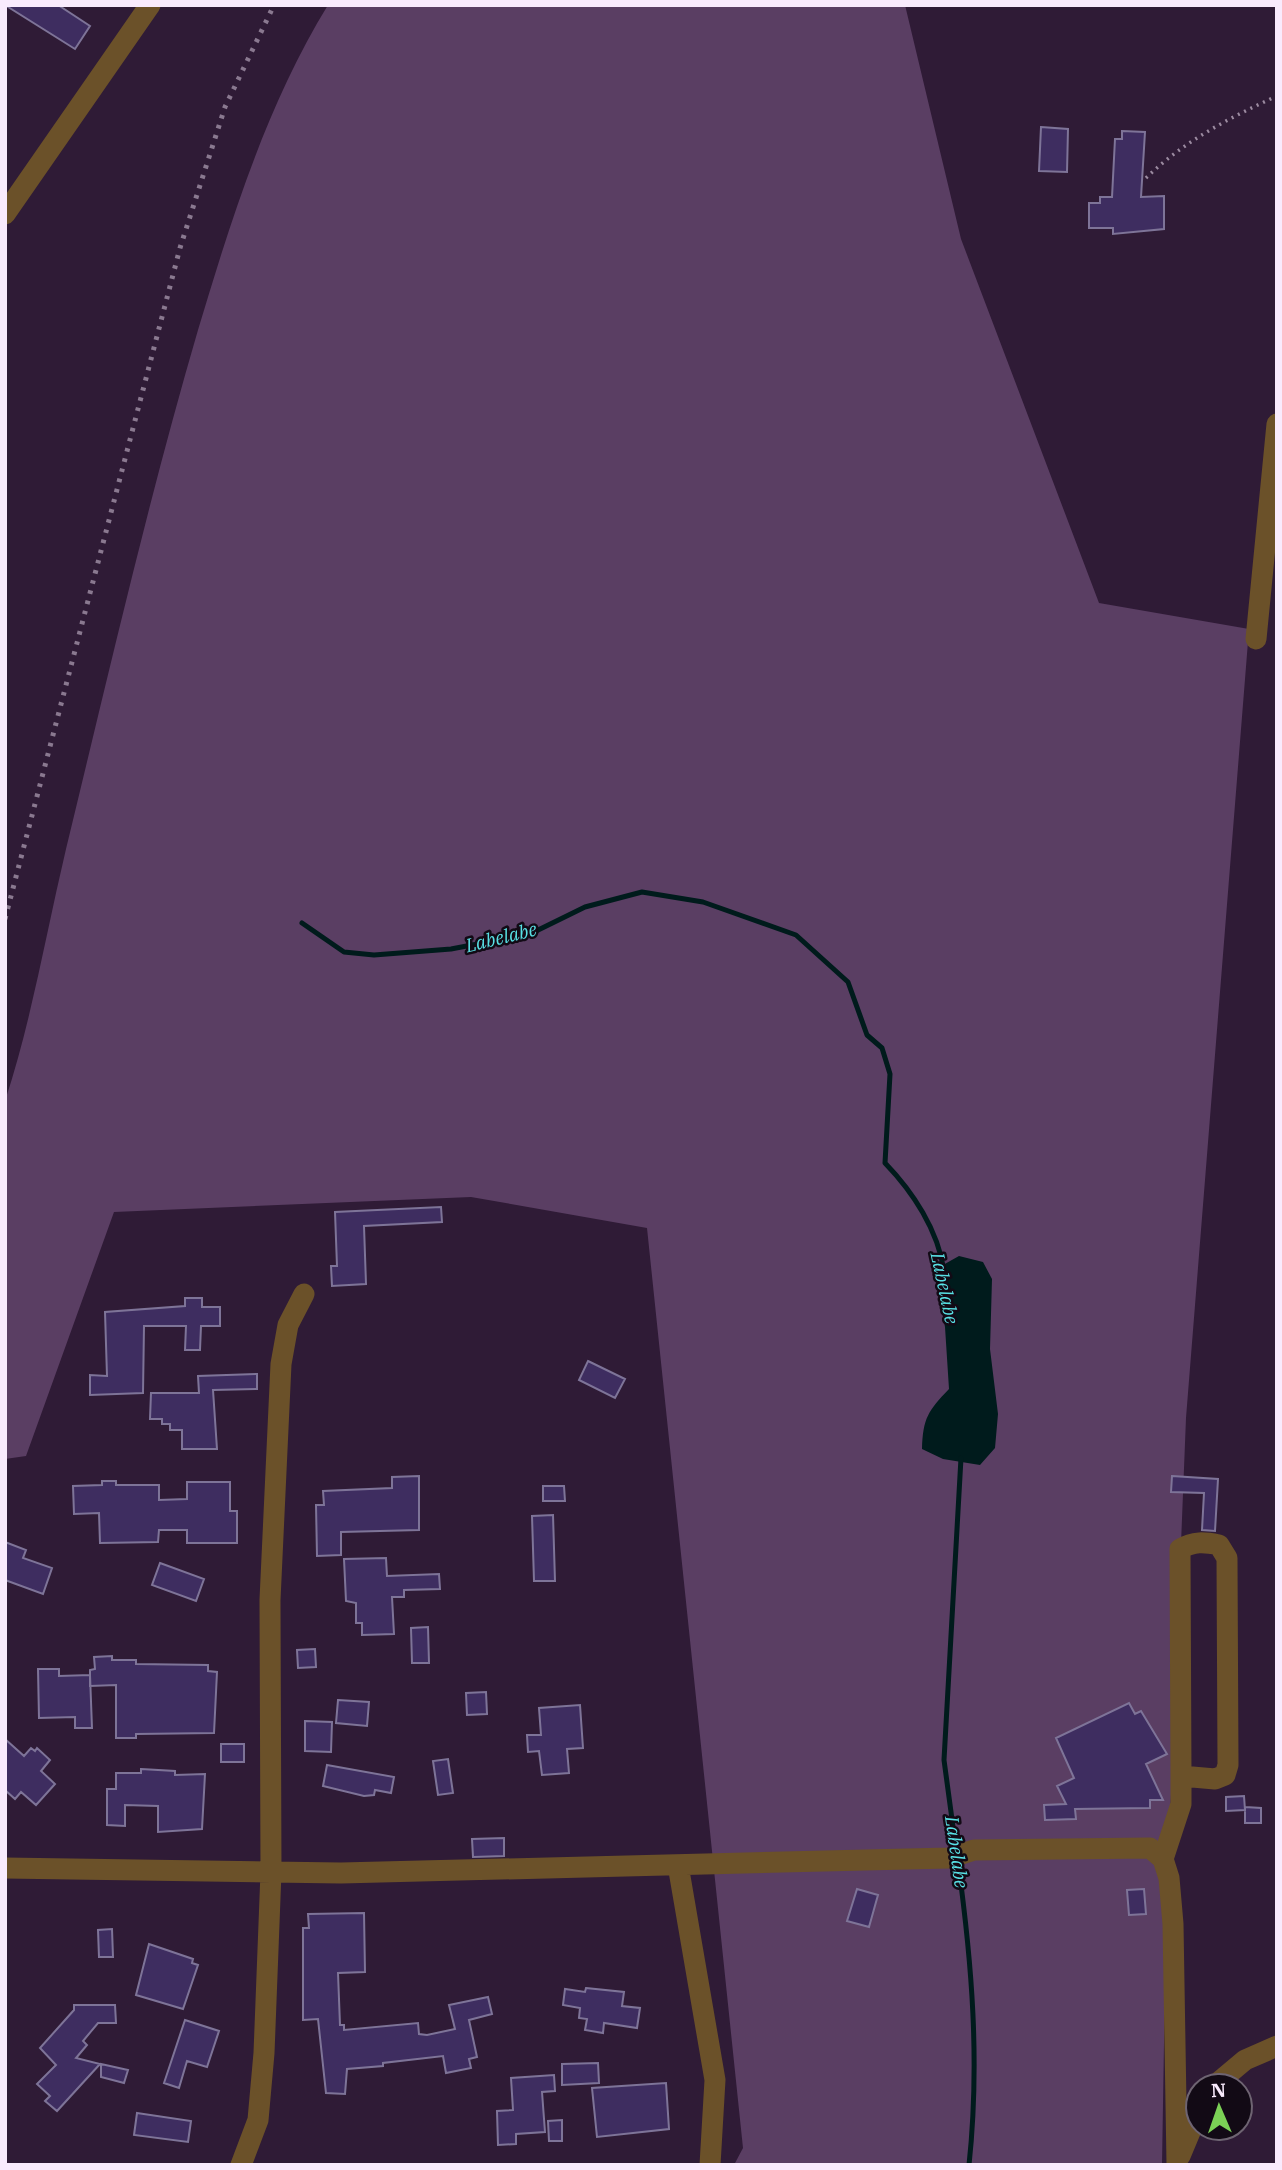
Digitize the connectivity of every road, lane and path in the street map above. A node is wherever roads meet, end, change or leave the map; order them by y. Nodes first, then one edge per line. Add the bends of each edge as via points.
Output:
1 (149, 5) edge
2 (1277, 96) edge
3 (1146, 178) dead end
4 (5, 214) edge
5 (1277, 424) edge
6 (1256, 639) dead end
7 (304, 1294) dead end
8 (1181, 1776) junction
9 (1163, 1859) junction
10 (678, 1865) junction
11 (5, 1868) edge
12 (271, 1872) junction
13 (1277, 2046) edge
14 (1231, 2072) edge
15 (1186, 2142) edge
16 (1177, 2164) edge
17 (241, 2165) edge
18 (710, 2165) edge

1 - 4 street
2 - 3 path via 1227,119 1167,158
5 - 6 street
7 - 12 street via 288,1325 279,1402 270,1600
8 - 8 street via 1215,1779 1225,1775 1228,1765 1227,1558 1219,1545 1203,1541 1180,1549
8 - 9 street via 1181,1804
9 - 10 street via 1150,1848 1130,1846 974,1850 949,1858
9 - 16 street via 1173,1924
10 - 12 street
10 - 18 street via 715,2080
11 - 12 street
12 - 17 street via 258,2120
13 - 14 street
15 - 16 street

